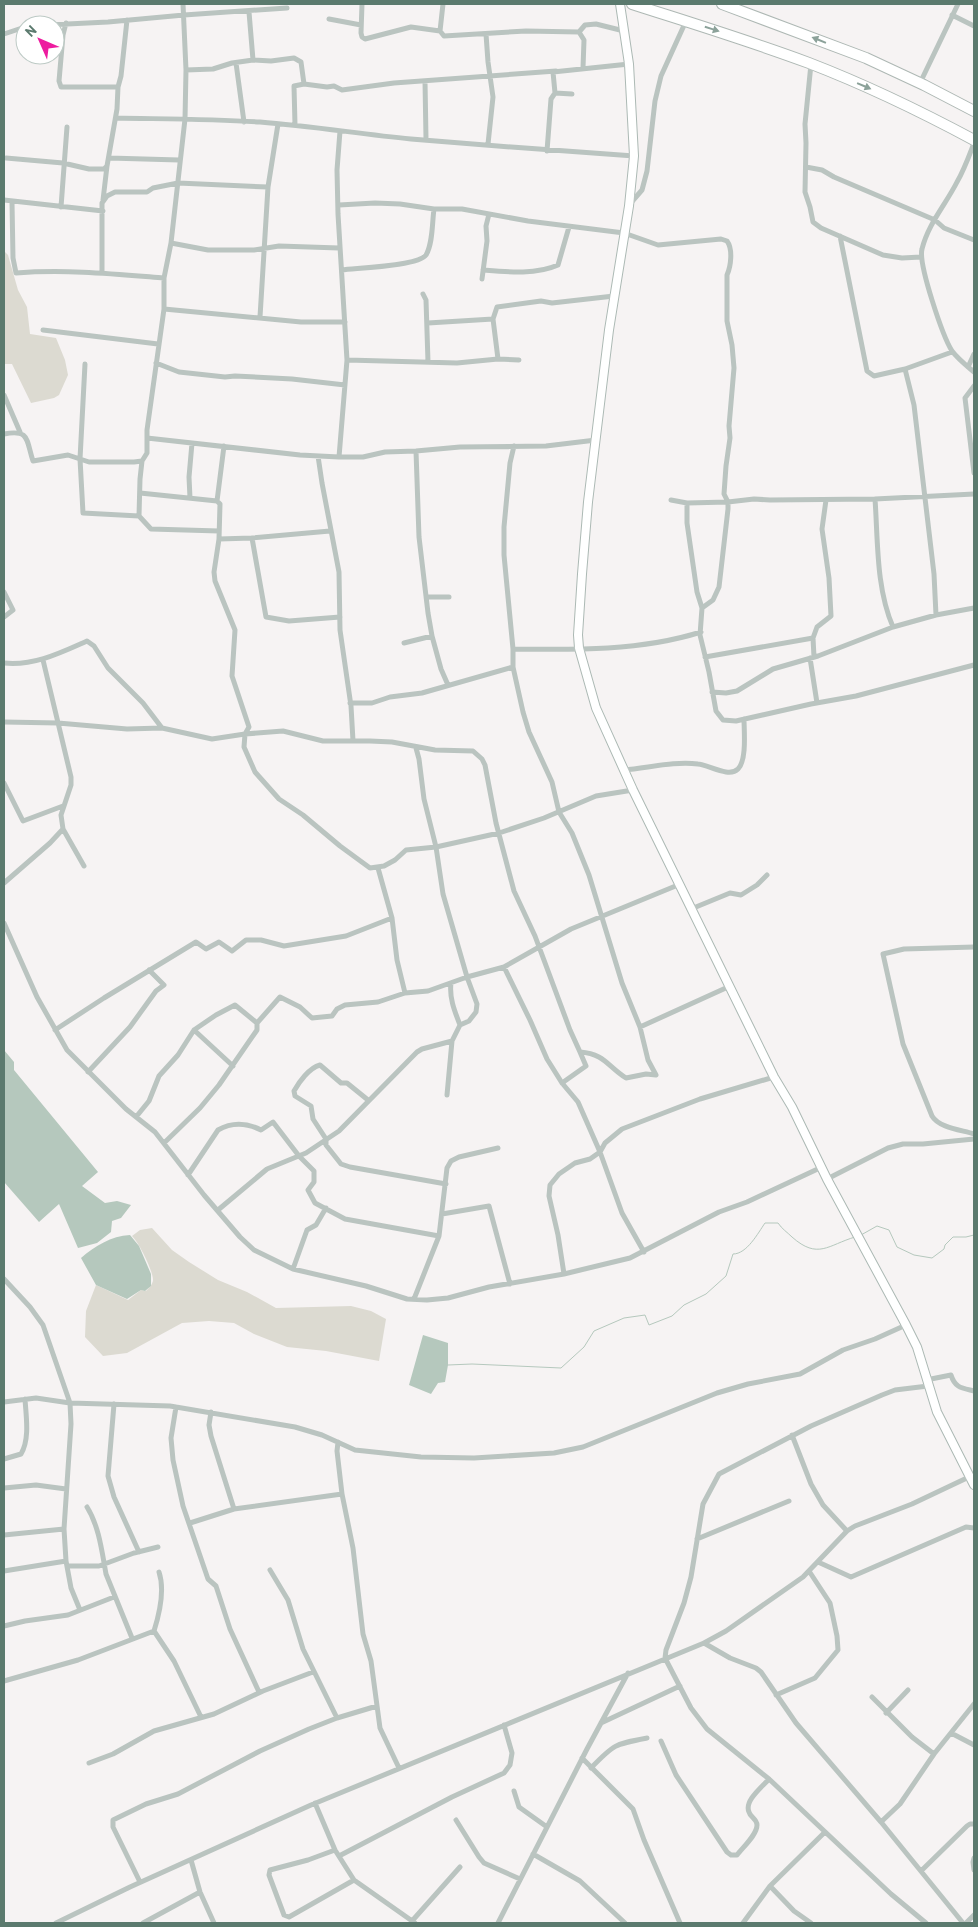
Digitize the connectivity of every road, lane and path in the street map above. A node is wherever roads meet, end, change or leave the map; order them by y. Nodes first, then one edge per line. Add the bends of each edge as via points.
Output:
1 (183, 4) edge
2 (362, 4) edge
3 (443, 4) edge
4 (620, 4) edge
5 (632, 4) edge
6 (722, 4) edge
7 (958, 4) edge
8 (286, 8) dead end
9 (249, 12) junction
10 (184, 15) junction
11 (952, 15) junction
12 (329, 19) dead end
13 (126, 20) junction
14 (686, 21) junction
15 (66, 23) joint
16 (361, 25) junction
17 (974, 26) edge
18 (624, 30) junction
19 (440, 31) junction
20 (579, 32) junction
21 (486, 34) junction
22 (253, 60) junction
23 (236, 63) junction
24 (629, 64) junction
25 (811, 64) junction
26 (583, 68) junction
27 (186, 70) junction
28 (556, 71) junction
29 (491, 77) junction
30 (425, 81) junction
31 (920, 83) junction
32 (304, 84) junction
33 (118, 87) junction
34 (555, 93) junction
35 (572, 94) dead end
36 (974, 111) edge
37 (116, 118) junction
38 (185, 119) junction
39 (244, 122) junction
40 (278, 124) junction
41 (296, 125) junction
42 (67, 127) dead end
43 (340, 131) junction
44 (426, 139) junction
45 (974, 142) edge
46 (488, 144) junction
47 (547, 151) junction
48 (634, 156) junction
49 (6, 158) dead end
50 (109, 158) junction
51 (179, 160) junction
52 (63, 163) junction
53 (107, 166) junction
54 (806, 167) junction
55 (178, 182) junction
56 (268, 187) junction
57 (4, 200) edge
58 (12, 202) junction
59 (102, 203) junction
60 (338, 205) junction
61 (629, 206) junction
62 (60, 207) junction
63 (434, 209) junction
64 (103, 210) junction
65 (489, 214) junction
66 (935, 220) junction
67 (569, 227) junction
68 (624, 233) junction
69 (840, 236) junction
70 (974, 240) edge
71 (170, 243) junction
72 (264, 248) junction
73 (339, 248) junction
74 (921, 257) junction
75 (342, 270) junction
76 (483, 270) junction
77 (102, 272) junction
78 (164, 278) junction
79 (482, 280) dead end
80 (423, 294) dead end
81 (614, 296) junction
82 (164, 309) junction
83 (260, 317) junction
84 (493, 319) junction
85 (345, 322) junction
86 (428, 323) junction
87 (43, 330) dead end
88 (158, 344) junction
89 (952, 352) junction
90 (974, 354) edge
91 (498, 359) junction
92 (347, 360) junction
93 (520, 360) dead end
94 (428, 362) junction
95 (156, 363) junction
96 (85, 364) dead end
97 (968, 367) junction
98 (905, 370) junction
99 (974, 372) edge
100 (345, 385) junction
101 (974, 386) edge
102 (4, 395) edge
103 (20, 432) junction
104 (4, 434) edge
105 (147, 438) junction
106 (596, 440) junction
107 (192, 443) junction
108 (224, 446) junction
109 (514, 446) junction
110 (973, 448) edge
111 (416, 451) junction
112 (318, 456) junction
113 (339, 457) junction
114 (80, 459) junction
115 (142, 461) junction
116 (974, 473) edge
117 (140, 493) junction
118 (974, 494) edge
119 (924, 497) junction
120 (190, 498) junction
121 (875, 499) junction
122 (672, 500) dead end
123 (826, 500) junction
124 (217, 501) junction
125 (728, 502) junction
126 (687, 503) junction
127 (139, 516) junction
128 (219, 531) junction
129 (330, 531) junction
130 (252, 538) junction
131 (219, 539) junction
132 (4, 592) edge
133 (449, 596) dead end
134 (427, 597) junction
135 (702, 608) junction
136 (974, 608) edge
137 (936, 615) junction
138 (4, 617) edge
139 (340, 617) junction
140 (893, 627) junction
141 (701, 632) junction
142 (432, 636) junction
143 (813, 638) junction
144 (404, 642) dead end
145 (513, 648) junction
146 (579, 648) junction
147 (705, 657) junction
148 (812, 658) junction
149 (43, 660) junction
150 (4, 663) edge
151 (974, 665) edge
152 (513, 667) junction
153 (448, 686) junction
154 (712, 692) junction
155 (817, 702) junction
156 (350, 703) junction
157 (744, 719) junction
158 (4, 722) edge
159 (58, 722) junction
160 (162, 728) junction
161 (245, 734) junction
162 (353, 741) junction
163 (416, 748) junction
164 (624, 770) junction
165 (4, 783) edge
166 (633, 790) junction
167 (63, 806) junction
168 (559, 812) junction
169 (64, 829) junction
170 (499, 834) junction
171 (436, 847) junction
172 (84, 866) dead end
173 (378, 868) junction
174 (767, 875) dead end
175 (4, 883) edge
176 (678, 885) junction
177 (691, 909) junction
178 (601, 916) junction
179 (392, 918) junction
180 (4, 922) edge
181 (974, 947) edge
182 (538, 948) junction
183 (504, 967) junction
184 (149, 970) junction
185 (467, 977) junction
186 (451, 983) junction
187 (728, 987) junction
188 (405, 993) junction
189 (256, 1023) junction
190 (460, 1025) junction
191 (640, 1027) junction
192 (55, 1030) junction
193 (194, 1030) junction
194 (452, 1041) junction
195 (580, 1052) junction
196 (232, 1066) junction
197 (88, 1072) junction
198 (774, 1077) junction
199 (562, 1083) junction
200 (447, 1095) dead end
201 (368, 1100) junction
202 (136, 1117) junction
203 (974, 1134) edge
204 (326, 1139) junction
205 (974, 1139) edge
206 (164, 1143) junction
207 (498, 1148) dead end
208 (600, 1152) junction
209 (299, 1156) junction
210 (822, 1167) junction
211 (188, 1175) junction
212 (827, 1179) junction
213 (446, 1184) junction
214 (326, 1208) junction
215 (218, 1210) junction
216 (442, 1214) junction
217 (439, 1236) junction
218 (644, 1252) junction
219 (293, 1269) junction
220 (564, 1274) junction
221 (4, 1279) edge
222 (510, 1284) junction
223 (10, 1286) junction
224 (4, 1287) edge
225 (414, 1299) junction
226 (906, 1325) junction
227 (928, 1383) junction
228 (974, 1391) edge
229 (25, 1399) junction
230 (4, 1402) edge
231 (70, 1404) junction
232 (114, 1404) junction
233 (176, 1406) junction
234 (211, 1412) junction
235 (792, 1435) junction
236 (338, 1442) junction
237 (4, 1459) edge
238 (969, 1477) junction
239 (974, 1485) edge
240 (4, 1488) edge
241 (66, 1489) junction
242 (342, 1494) junction
243 (788, 1501) dead end
244 (87, 1507) dead end
245 (234, 1509) junction
246 (190, 1523) junction
247 (974, 1528) edge
248 (64, 1529) junction
249 (847, 1531) junction
250 (4, 1535) edge
251 (697, 1539) junction
252 (158, 1547) dead end
253 (139, 1552) junction
254 (818, 1562) junction
255 (66, 1563) junction
256 (105, 1563) junction
257 (270, 1570) dead end
258 (4, 1571) edge
259 (809, 1571) junction
260 (159, 1572) dead end
261 (114, 1597) junction
262 (80, 1610) junction
263 (4, 1626) edge
264 (154, 1631) junction
265 (132, 1638) junction
266 (704, 1643) junction
267 (665, 1658) junction
268 (313, 1672) junction
269 (628, 1673) junction
270 (4, 1681) edge
271 (680, 1686) junction
272 (908, 1690) dead end
273 (259, 1692) junction
274 (776, 1695) junction
275 (872, 1697) dead end
276 (974, 1704) edge
277 (377, 1706) junction
278 (886, 1713) junction
279 (201, 1717) junction
280 (337, 1718) junction
281 (600, 1723) junction
282 (504, 1725) junction
283 (951, 1732) junction
284 (646, 1738) dead end
285 (661, 1741) dead end
286 (974, 1745) edge
287 (934, 1754) junction
288 (582, 1758) junction
289 (89, 1764) dead end
290 (399, 1768) junction
291 (591, 1768) junction
292 (769, 1779) junction
293 (514, 1791) dead end
294 (315, 1803) junction
295 (456, 1820) dead end
296 (881, 1822) junction
297 (974, 1824) edge
298 (547, 1827) junction
299 (825, 1832) junction
300 (335, 1850) junction
301 (533, 1854) junction
302 (340, 1856) junction
303 (974, 1858) edge
304 (191, 1860) junction
305 (460, 1867) dead end
306 (974, 1870) edge
307 (921, 1871) junction
308 (520, 1879) junction
309 (354, 1880) junction
310 (140, 1882) junction
311 (770, 1886) junction
312 (200, 1892) junction
313 (974, 1915) edge
314 (414, 1922) edge
315 (56, 1923) edge
316 (143, 1923) edge
317 (214, 1923) edge
318 (498, 1923) edge
319 (625, 1923) edge
320 (680, 1923) edge
321 (743, 1923) edge
322 (811, 1923) edge
323 (926, 1923) edge
324 (965, 1923) edge

1 - 10 street
2 - 16 street
3 - 19 street
4 - 18 main road
5 - 14 highway
31 -> 6 highway via 866,58
7 - 11 street
8 - 9 street
9 - 10 street
9 - 22 street
10 - 13 street
10 - 27 street
11 - 17 street
11 - 31 street
12 - 16 street
13 - 15 street
13 - 33 street
14 -> 25 highway
14 - 61 street via 661,76 642,190
15 - 33 street via 61,87
16 - 19 street via 365,39 411,27
18 - 20 street via 596,24 585,25
18 - 24 main road
19 - 21 street via 444,36
20 - 21 street
20 - 26 street via 584,40
21 - 29 street
22 - 23 street
22 - 32 street via 299,59
23 - 27 street via 214,69
23 - 39 street
24 - 26 street
24 - 48 main road
25 -> 45 highway via 924,113
25 - 54 street via 805,124
26 - 28 street
27 - 38 street
28 - 29 street
28 - 34 street via 553,72
29 - 30 street
29 - 46 street via 493,97
30 - 32 street via 342,90 334,86
30 - 44 street
31 - 36 highway
32 - 41 street via 294,86
33 - 37 street
34 - 35 street
34 - 47 street via 551,99
37 - 38 street
37 - 50 street
38 - 39 street
38 - 51 street
39 - 40 street
40 - 41 street
40 - 56 street
41 - 43 street
42 - 52 street
43 - 44 street
43 - 60 street
44 - 46 street
45 - 66 street via 958,182
46 - 47 street
47 - 48 street
48 - 61 main road
49 - 52 street
50 - 51 street
50 - 53 street
51 - 55 street
52 - 53 street via 89,168 104,169
52 - 62 street
53 - 59 street
54 - 66 street via 822,170
54 - 69 street via 805,192 813,222
55 - 56 street
55 - 59 street via 147,192 116,192
55 - 71 street
56 - 72 street
57 - 58 street
58 - 62 street
58 - 77 street via 16,273
59 - 64 street
60 - 63 street via 392,203
60 - 73 street
61 - 68 main road
62 - 64 street
63 - 65 street via 462,209
63 - 75 street via 425,258 413,263
64 - 77 street
65 - 67 street
65 - 76 street
66 - 70 street via 944,228
66 - 74 street
67 - 68 street
67 - 76 street via 558,265 542,270
68 - 81 main road
68 - 125 street via 658,245 721,239 731,246 727,321 734,368 724,494
69 - 74 street via 883,255
69 - 98 street via 867,371 874,376
71 - 72 street via 208,250
71 - 78 street
72 - 73 street
72 - 83 street
73 - 75 street
74 - 89 street via 934,306
75 - 85 street
76 - 79 street
77 - 78 street
78 - 82 street
80 - 86 street
81 - 84 street via 497,307
81 - 106 main road
82 - 83 street
82 - 88 street
83 - 85 street via 309,323
84 - 86 street
84 - 91 street
85 - 92 street
86 - 94 street
87 - 88 street
88 - 95 street
89 - 97 street
89 - 98 street
90 - 97 street
91 - 93 street
91 - 94 street
92 - 94 street
92 - 100 street
95 - 100 street via 178,372
95 - 105 street
96 - 114 street
97 - 99 street
98 - 119 street via 914,405
100 - 113 street
101 - 110 street via 965,398
102 - 103 street
103 - 104 street
103 - 114 street via 27,438 32,461 68,456
105 - 107 street
105 - 115 street via 147,453
106 - 109 street
106 - 146 main road via 582,574
107 - 108 street
107 - 120 street
108 - 112 street
108 - 124 street
109 - 111 street
109 - 145 street via 504,527
110 - 116 street
111 - 113 street
111 - 134 street via 419,537
112 - 113 street
112 - 129 street
114 - 115 street via 89,462
114 - 127 street via 83,513
115 - 117 street
117 - 120 street
117 - 127 street
118 - 119 street
119 - 121 street
119 - 137 street
120 - 124 street
121 - 123 street
121 - 140 street via 885,608
122 - 126 street
123 - 125 street
123 - 143 street via 822,529 832,613 817,627
124 - 128 street via 220,504
125 - 126 street
125 - 135 street via 718,587 713,600
126 - 135 street via 687,523
127 - 128 street via 151,529
128 - 131 street
129 - 130 street
129 - 139 street via 339,572
130 - 131 street
130 - 139 street via 266,617 289,620
131 - 161 street via 214,572 235,633 232,676 249,727
132 - 138 street via 13,610
133 - 134 street
134 - 142 street
135 - 141 street
136 - 137 street
137 - 140 street
139 - 156 street
140 - 148 street
141 - 146 street via 617,647
141 - 147 street
142 - 144 street
142 - 153 street
143 - 147 street
143 - 148 street
145 - 146 street
145 - 152 street
146 - 164 main road via 596,708
147 - 154 street
148 - 154 street via 773,669 736,691
148 - 155 street
149 - 150 street
149 - 159 street
149 - 160 street via 87,641
151 - 155 street via 856,696
152 - 153 street
152 - 168 street via 529,732 552,782
153 - 156 street via 372,703
154 - 157 street via 721,719 729,722
155 - 157 street
156 - 162 street
157 - 164 street via 745,746 742,763 735,771 680,763
158 - 159 street
159 - 160 street via 127,729
159 - 167 street via 71,785
160 - 161 street via 212,739
161 - 162 street via 283,732 323,741
161 - 173 street via 248,760 270,791 370,868
162 - 163 street via 392,742
163 - 170 street via 473,751 482,758
163 - 171 street
164 - 166 main road
165 - 167 street via 23,821
166 - 168 street via 596,796
166 - 176 main road
167 - 169 street via 60,815
168 - 170 street
168 - 178 street via 572,833
169 - 172 street
169 - 175 street
170 - 171 street
170 - 182 street via 514,891
171 - 173 street via 406,850
171 - 185 street via 443,894
173 - 179 street
174 - 177 street via 741,895 730,893
176 - 177 main road
176 - 178 street
177 - 187 main road
178 - 182 street
178 - 191 street
179 - 184 street via 346,936 284,946 246,940 232,951 219,942 206,949 196,942
179 - 188 street
180 - 192 street
181 - 203 street via 912,948 883,954 903,1044 934,1120
182 - 183 street
182 - 195 street
183 - 185 street
183 - 199 street via 539,1044
184 - 192 street
184 - 197 street via 164,985
185 - 186 street
185 - 190 street via 477,1009 469,1021
186 - 188 street via 428,991
186 - 190 street via 450,992
187 - 191 street
187 - 198 main road
188 - 189 street via 378,1002 345,1005 332,1016 312,1018 300,1007 280,997
189 - 193 street via 235,1005
189 - 196 street via 257,1030
190 - 194 street
191 - 195 street via 648,1060 656,1075 626,1078 593,1053
192 - 197 street via 66,1050
193 - 196 street
193 - 202 street via 159,1076 149,1100
194 - 200 street
194 - 201 street via 417,1052
195 - 199 street via 586,1066
196 - 206 street via 200,1108
197 - 202 street
198 - 208 street via 700,1099 622,1129 605,1143
198 - 210 main road
199 - 208 street via 576,1097
201 - 204 street via 339,1131
201 - 204 street via 320,1065 314,1067 294,1091 295,1096 311,1106 313,1119
202 - 206 street
204 - 209 street
204 - 213 street via 326,1145 341,1164
205 - 212 street via 888,1148
206 - 211 street
207 - 213 street via 451,1161
208 - 218 street via 622,1213
208 - 220 street via 575,1163 559,1174 550,1186 549,1196
209 - 211 street via 273,1122 261,1130 249,1124 225,1126 215,1133
209 - 214 street via 314,1171 314,1182 308,1190 315,1203
209 - 215 street via 267,1169
210 - 212 main road
210 - 218 street via 719,1212
211 - 215 street
212 - 226 main road
213 - 216 street
214 - 217 street via 345,1219
214 - 219 street via 316,1225 307,1230
215 - 219 street via 254,1250
216 - 217 street
216 - 222 street via 488,1206
217 - 225 street
218 - 220 street via 611,1264
219 - 225 street
220 - 222 street
221 - 223 street
222 - 225 street via 448,1298
223 - 224 street
223 - 231 street via 43,1325
226 - 227 main road
226 - 236 street via 843,1350 800,1374 717,1393 583,1447 465,1458 356,1450
227 - 228 street via 951,1375 954,1383
227 - 235 street via 895,1390
227 - 238 main road via 937,1412
229 - 230 street
229 - 231 street
229 - 237 street via 23,1451
231 - 232 street
231 - 241 street
232 - 233 street
232 - 253 street via 108,1476
233 - 234 street
233 - 246 street via 171,1447 181,1500
234 - 236 street via 295,1426
234 - 245 street via 211,1436
235 - 249 street via 823,1506
235 - 251 street via 719,1474 703,1504
236 - 242 street
238 - 239 main road
238 - 249 street
240 - 241 street via 36,1485
241 - 248 street
242 - 245 street
242 - 277 street via 354,1548 363,1634
243 - 251 street
244 - 256 street
245 - 246 street
246 - 273 street via 208,1580 216,1586 230,1629
247 - 254 street via 966,1528 851,1577
248 - 250 street
248 - 255 street
249 - 254 street
251 - 267 street via 684,1604
252 - 253 street
253 - 256 street
254 - 259 street
255 - 256 street via 99,1566
255 - 258 street
255 - 262 street
256 - 261 street
257 - 268 street via 289,1604
259 - 266 street via 747,1617
259 - 274 street via 830,1603 838,1650 815,1678
260 - 264 street via 163,1586
261 - 262 street
261 - 265 street
262 - 263 street
264 - 265 street
264 - 279 street via 174,1660
265 - 270 street via 78,1660
266 - 267 street
266 - 274 street via 756,1668
267 - 269 street
267 - 271 street
268 - 273 street
268 - 280 street
269 - 281 street
269 - 282 street
271 - 281 street
271 - 292 street via 706,1729
272 - 278 street
273 - 279 street
274 - 296 street
275 - 278 street
276 - 283 street
277 - 280 street
277 - 290 street via 383,1737
278 - 287 street
279 - 289 street via 154,1731
280 - 310 street via 260,1751 178,1794 146,1804 113,1820 113,1827
281 - 288 street
282 - 290 street
282 - 302 street via 512,1753 510,1765 504,1773
283 - 286 street
283 - 287 street
284 - 291 street via 613,1746
285 - 292 street via 676,1775 731,1855 737,1855 756,1832 756,1821 749,1814 748,1806
287 - 296 street via 900,1804
288 - 291 street
288 - 298 street
290 - 294 street
291 - 320 street via 633,1809
292 - 299 street
293 - 298 street via 519,1807
294 - 300 street
294 - 304 street
295 - 308 street via 484,1863
296 - 307 street
297 - 307 street via 967,1826
298 - 301 street
299 - 311 street
299 - 323 street
300 - 302 street
300 - 309 street via 270,1870 284,1915 289,1918
301 - 308 street
301 - 319 street via 580,1881
302 - 309 street
303 - 306 street
304 - 310 street
304 - 312 street
305 - 314 street
307 - 324 street
308 - 318 street
309 - 314 street
310 - 315 street
311 - 321 street
311 - 322 street
312 - 316 street
312 - 317 street
313 - 324 street

